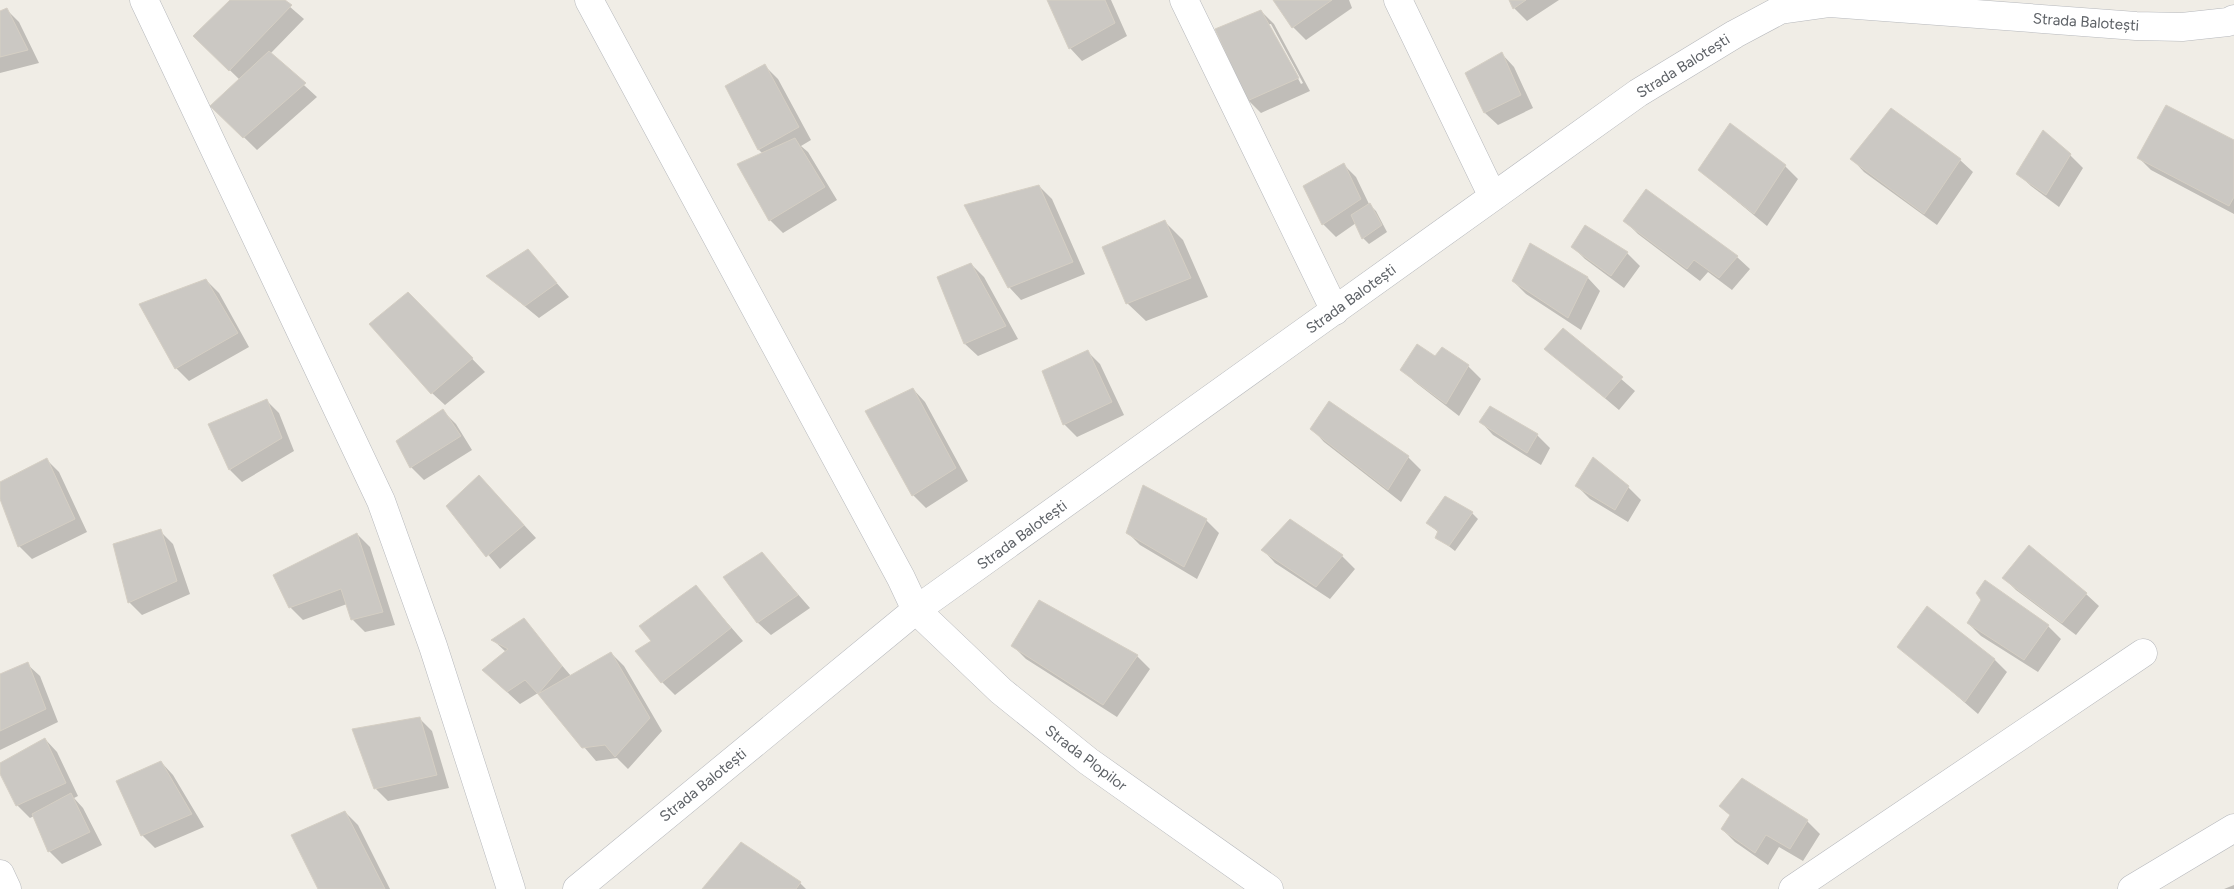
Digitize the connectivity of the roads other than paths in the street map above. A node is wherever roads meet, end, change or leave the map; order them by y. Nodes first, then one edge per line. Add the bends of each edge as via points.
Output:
1 (144, 0) edge
2 (589, 0) edge
3 (1184, 0) edge
4 (1398, 0) edge
5 (2234, 19) edge
6 (1493, 197) junction
7 (1335, 310) junction
8 (916, 610) junction
9 (2143, 652) dead end
10 (2234, 828) edge
11 (0, 874) edge
12 (7, 889) edge
13 (511, 889) edge
14 (577, 889) edge
15 (1268, 889) edge
16 (1793, 889) edge
17 (2132, 889) edge

1 - 13 street via 381,501 433,646
2 - 8 street, Strada Plopilor
3 - 7 street
4 - 6 street
5 - 6 street, Strada Balotești via 2182,27 1830,3 1780,10 1638,93
6 - 7 street, Strada Balotești
7 - 8 street, Strada Balotești
8 - 14 street, Strada Balotești
8 - 15 street, Strada Plopilor via 1001,692 1088,761
9 - 16 street
10 - 17 street
11 - 12 street

